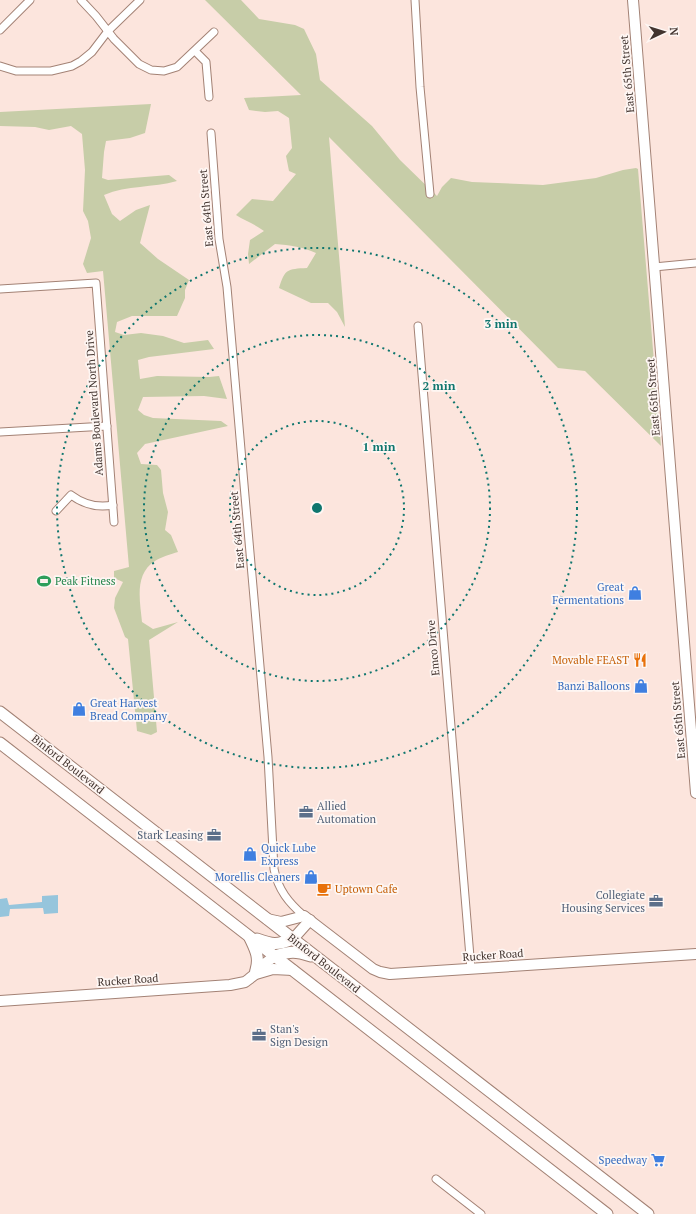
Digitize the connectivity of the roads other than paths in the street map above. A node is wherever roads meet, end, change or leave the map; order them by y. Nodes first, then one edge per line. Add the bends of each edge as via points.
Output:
1 (30, 0) edge
2 (81, 0) edge
3 (140, 0) edge
4 (415, 0) edge
5 (633, 0) edge
6 (0, 30) edge
7 (108, 31) junction
8 (214, 32) dead end
9 (195, 51) junction
10 (0, 66) edge
11 (209, 97) dead end
12 (210, 133) dead end
13 (430, 194) dead end
14 (696, 264) edge
15 (654, 267) junction
16 (0, 289) edge
17 (418, 326) dead end
18 (107, 426) junction
19 (0, 432) edge
20 (113, 505) junction
21 (56, 511) dead end
22 (114, 522) dead end
23 (0, 712) edge
24 (0, 743) edge
25 (696, 793) edge
26 (307, 918) junction
27 (267, 919) junction
28 (248, 935) junction
29 (293, 939) junction
30 (696, 954) edge
31 (275, 956) junction
32 (317, 958) junction
33 (471, 969) junction
34 (293, 970) junction
35 (255, 972) junction
36 (0, 1001) edge
37 (436, 1179) dead end
38 (481, 1214) edge
39 (607, 1214) edge
40 (648, 1214) edge

1 - 6 street
2 - 7 street
3 - 7 street
4 - 13 street
5 - 15 street, East 65th Street
7 - 9 street via 140,64 155,71 177,67
7 - 10 street via 92,52 69,67 51,71 16,71
8 - 9 street
9 - 11 street via 206,62
12 - 26 street, East 64th Street via 219,239 227,287 251,557 268,757 274,869 284,895
14 - 15 street
15 - 25 street, East 65th Street
16 - 18 street, Adams Boulevard North Drive via 96,283
17 - 33 street, Emco Drive
18 - 19 street
18 - 20 street, Adams Boulevard North Drive
20 - 21 street via 92,505 71,495
20 - 22 street, Adams Boulevard North Drive
23 - 27 main road, Binford Boulevard
24 - 28 main road
26 - 27 street via 280,922
26 - 29 street
26 - 33 street, Rucker Road via 364,963 380,972 390,974
27 - 29 main road, Binford Boulevard
28 - 29 main road via 270,944
28 - 31 main road
28 - 35 main road via 258,959
29 - 32 main road, Binford Boulevard
30 - 33 street, Rucker Road
31 - 32 main road via 298,952
31 - 34 main road
31 - 35 street, Rucker Road
32 - 40 main road, Binford Boulevard
34 - 35 street, Rucker Road via 273,969
34 - 39 main road
35 - 36 street, Rucker Road via 244,982 223,986
37 - 38 street

